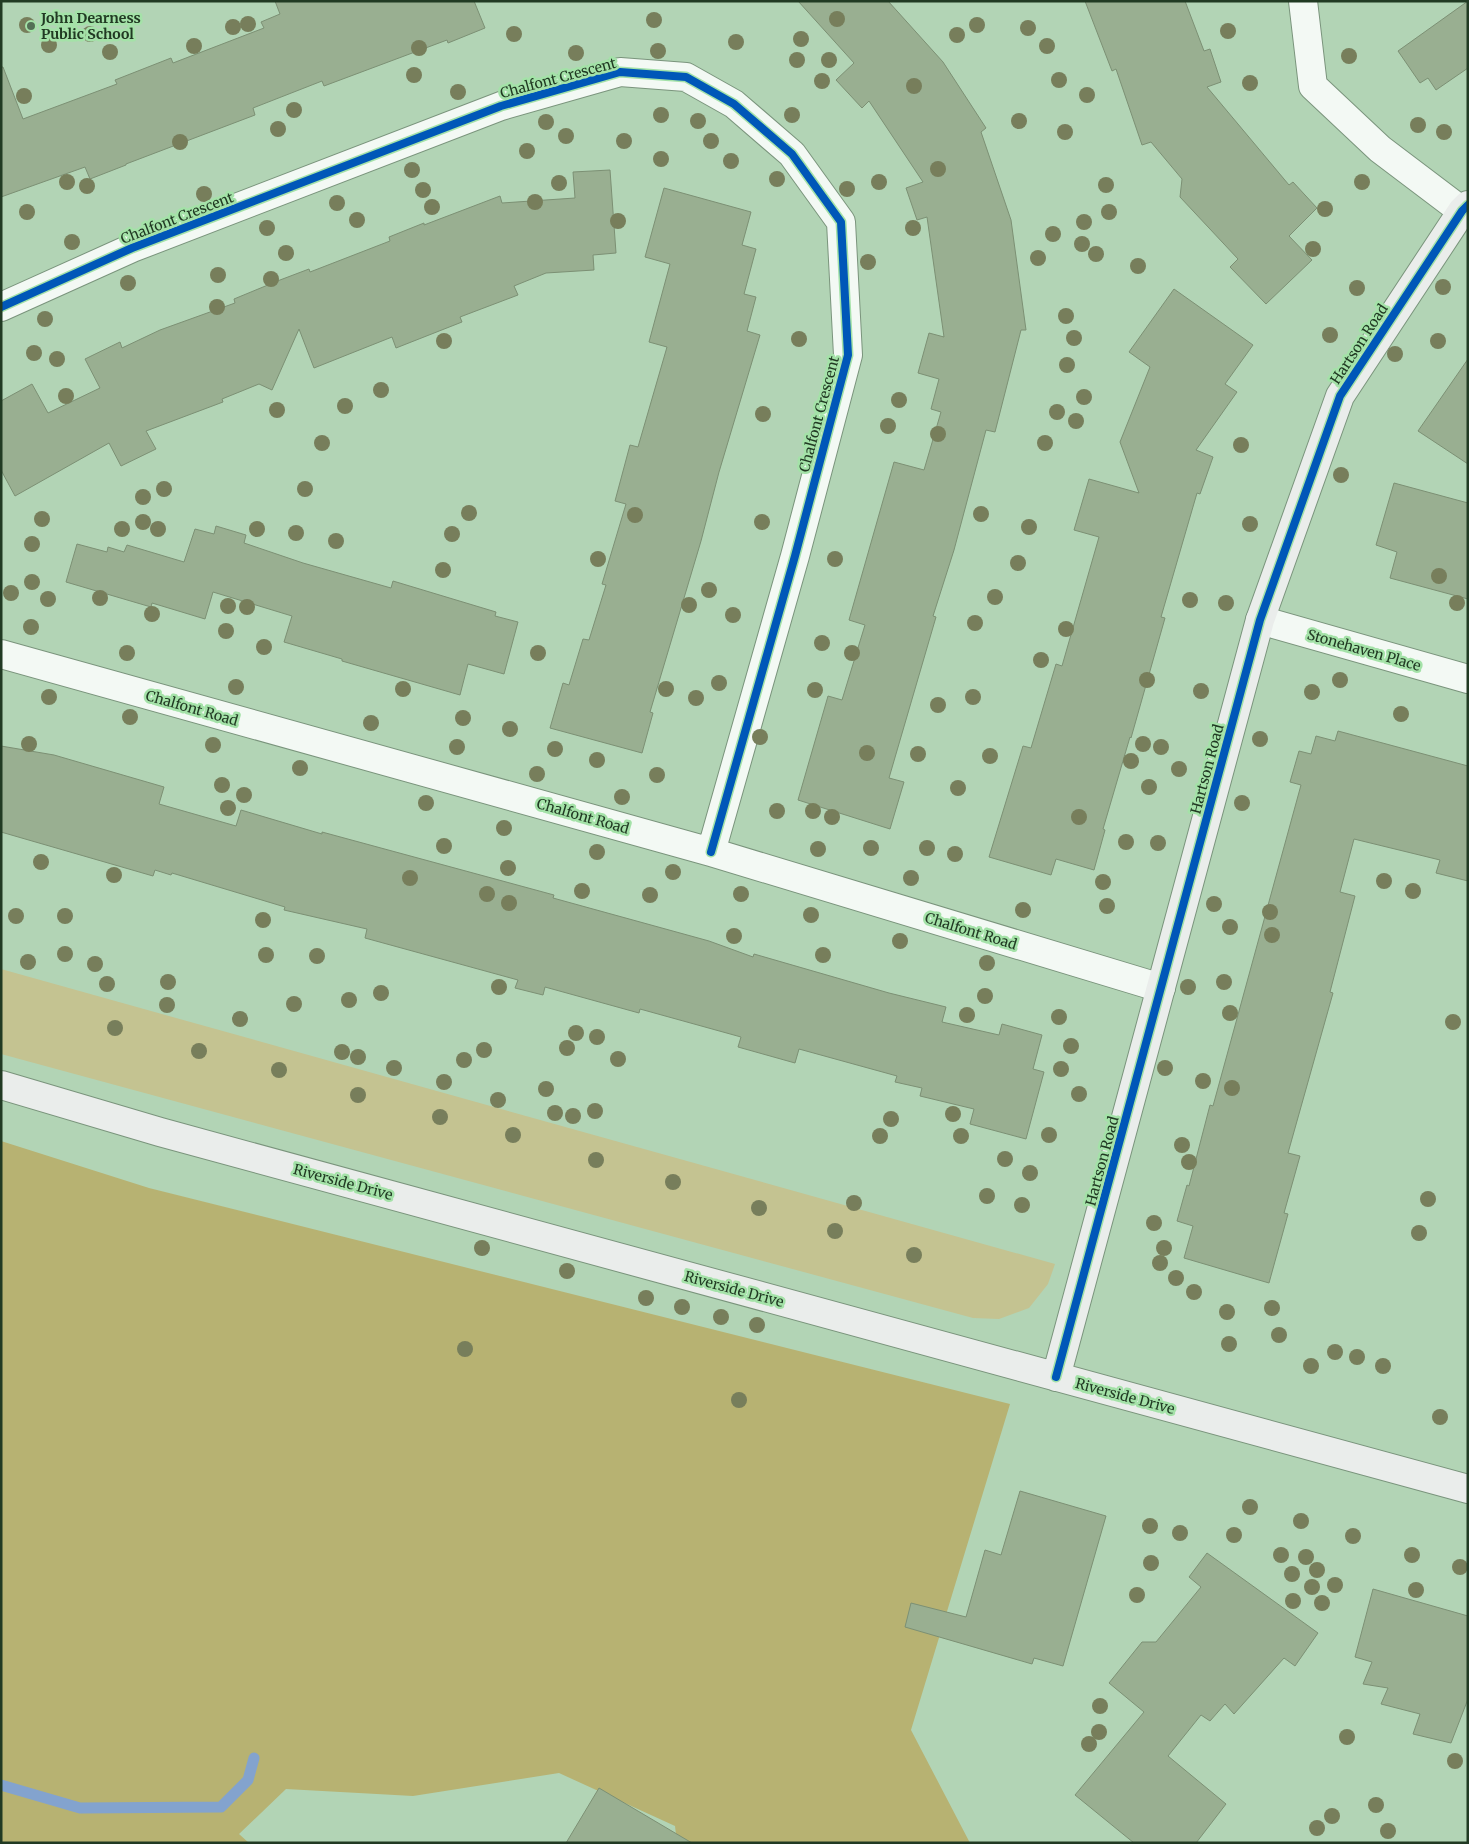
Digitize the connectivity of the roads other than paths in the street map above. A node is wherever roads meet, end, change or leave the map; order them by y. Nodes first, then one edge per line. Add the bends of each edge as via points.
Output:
1 (1303, 1) edge
2 (1465, 208) edge
3 (1, 307) edge
4 (1260, 620) junction
5 (1, 654) edge
6 (1468, 679) edge
7 (711, 852) junction
8 (1161, 988) junction
9 (1, 1084) edge
10 (1056, 1377) junction
11 (1468, 1489) edge

1 - 2 street via 1314,86 1380,149
2 - 4 main road, Hartson Road via 1340,396
3 - 7 street, Chalfont Crescent via 132,248 501,106 620,72 686,76 734,104 792,154 841,222 848,354
4 - 6 street, Stonehaven Place
4 - 8 main road, Hartson Road
5 - 7 street, Chalfont Road
7 - 8 street, Chalfont Road
8 - 10 main road, Hartson Road
9 - 10 main road, Riverside Drive via 160,1132
10 - 11 main road, Riverside Drive

